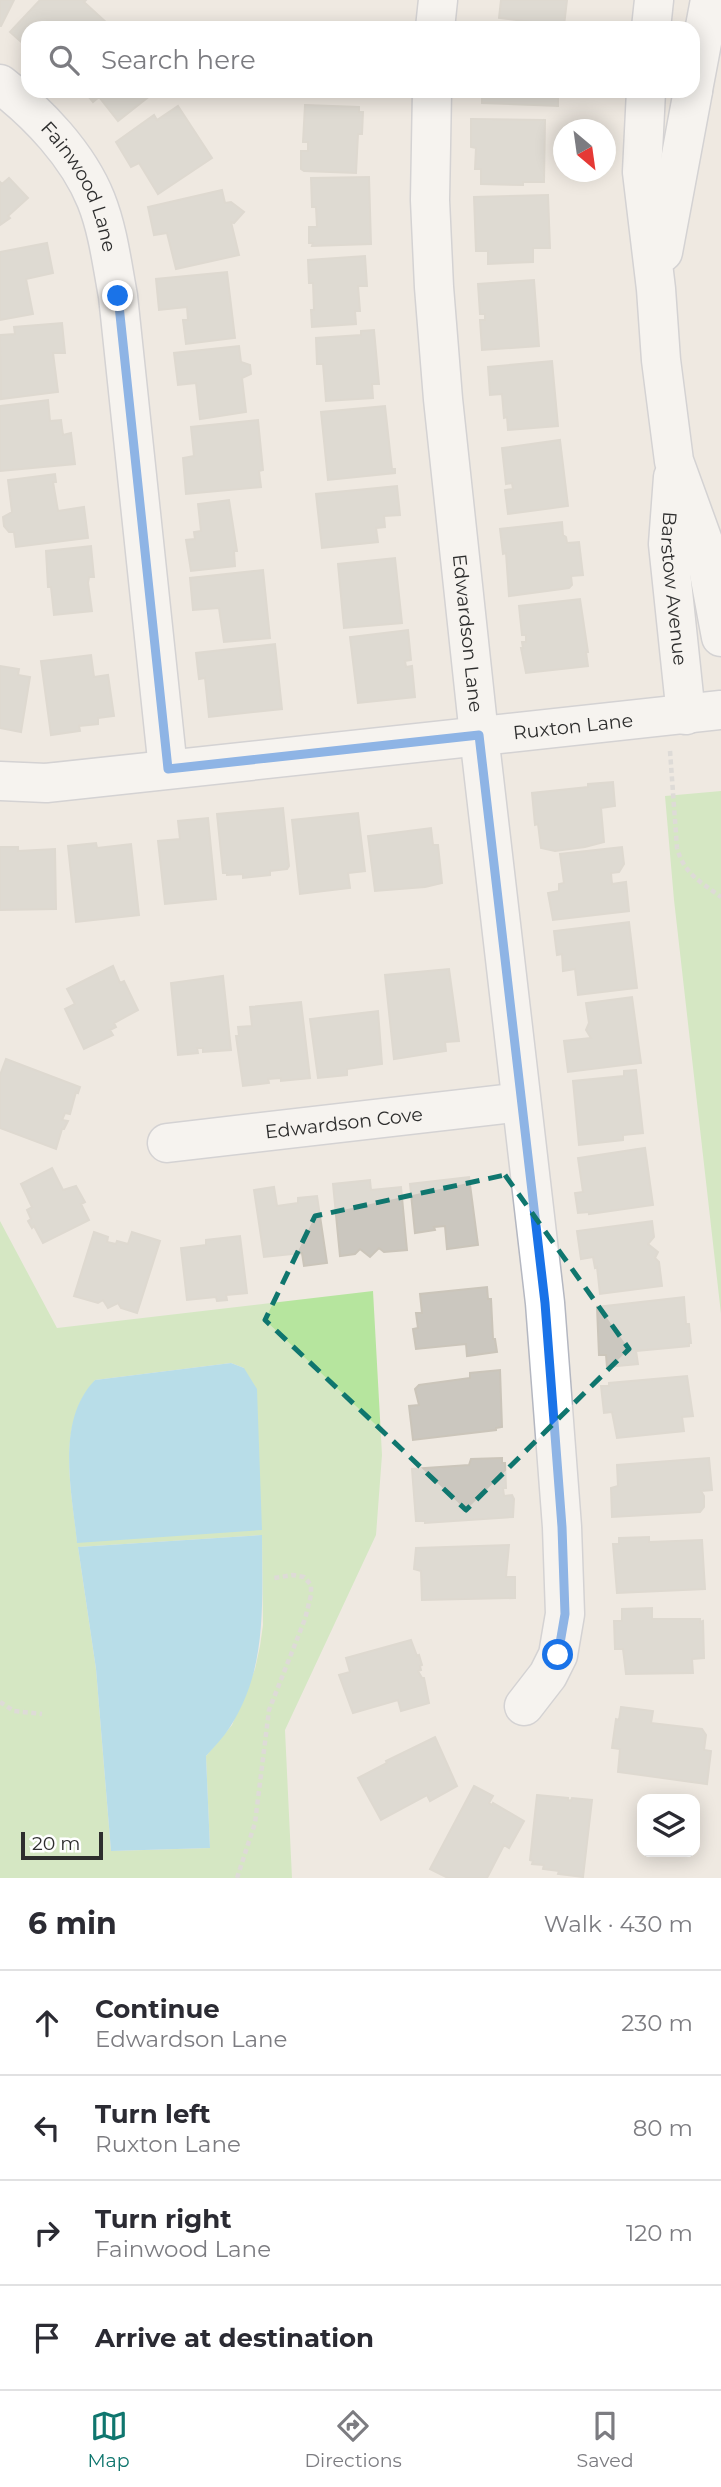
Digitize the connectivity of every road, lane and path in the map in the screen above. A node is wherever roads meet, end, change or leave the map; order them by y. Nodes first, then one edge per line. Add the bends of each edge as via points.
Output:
1 (438, 0) edge
2 (654, 0) edge
3 (710, 0) edge
4 (436, 21) edge
5 (652, 21) edge
6 (700, 54) edge
7 (0, 84) edge
8 (432, 98) edge
9 (646, 98) edge
10 (692, 98) edge
11 (656, 289) junction
12 (674, 461) junction
13 (721, 637) edge
14 (704, 713) edge
15 (479, 735) junction
16 (670, 751) dead end
17 (168, 769) junction
18 (0, 781) edge
19 (721, 897) edge
20 (521, 1102) junction
21 (167, 1143) dead end
22 (274, 1578) dead end
23 (0, 1702) edge
24 (524, 1706) dead end
25 (42, 1714) dead end
26 (237, 1878) edge

1 - 4 street
2 - 5 street
3 - 6 street, Barstow Avenue
7 - 17 street, Fainwood Lane via 27,107 82,173 106,232 118,296
8 - 15 street, Edwardson Lane via 435,300
9 - 11 street, Barstow Avenue via 642,172
10 - 11 street, Barstow Avenue
11 - 12 street, Barstow Avenue
12 - 13 street, Barstow Avenue via 703,541
12 - 14 street, Barstow Avenue via 668,544
14 - 15 street, Ruxton Lane
15 - 17 street, Ruxton Lane
15 - 20 street, Edwardson Lane
16 - 19 path via 680,860 694,878
17 - 18 street, Ruxton Lane via 46,783
20 - 21 street, Edwardson Cove
20 - 24 street, Edwardson Lane via 545,1303 565,1614 558,1655
22 - 26 path via 304,1577 311,1585 311,1595 269,1710 255,1823
23 - 25 path via 15,1711

